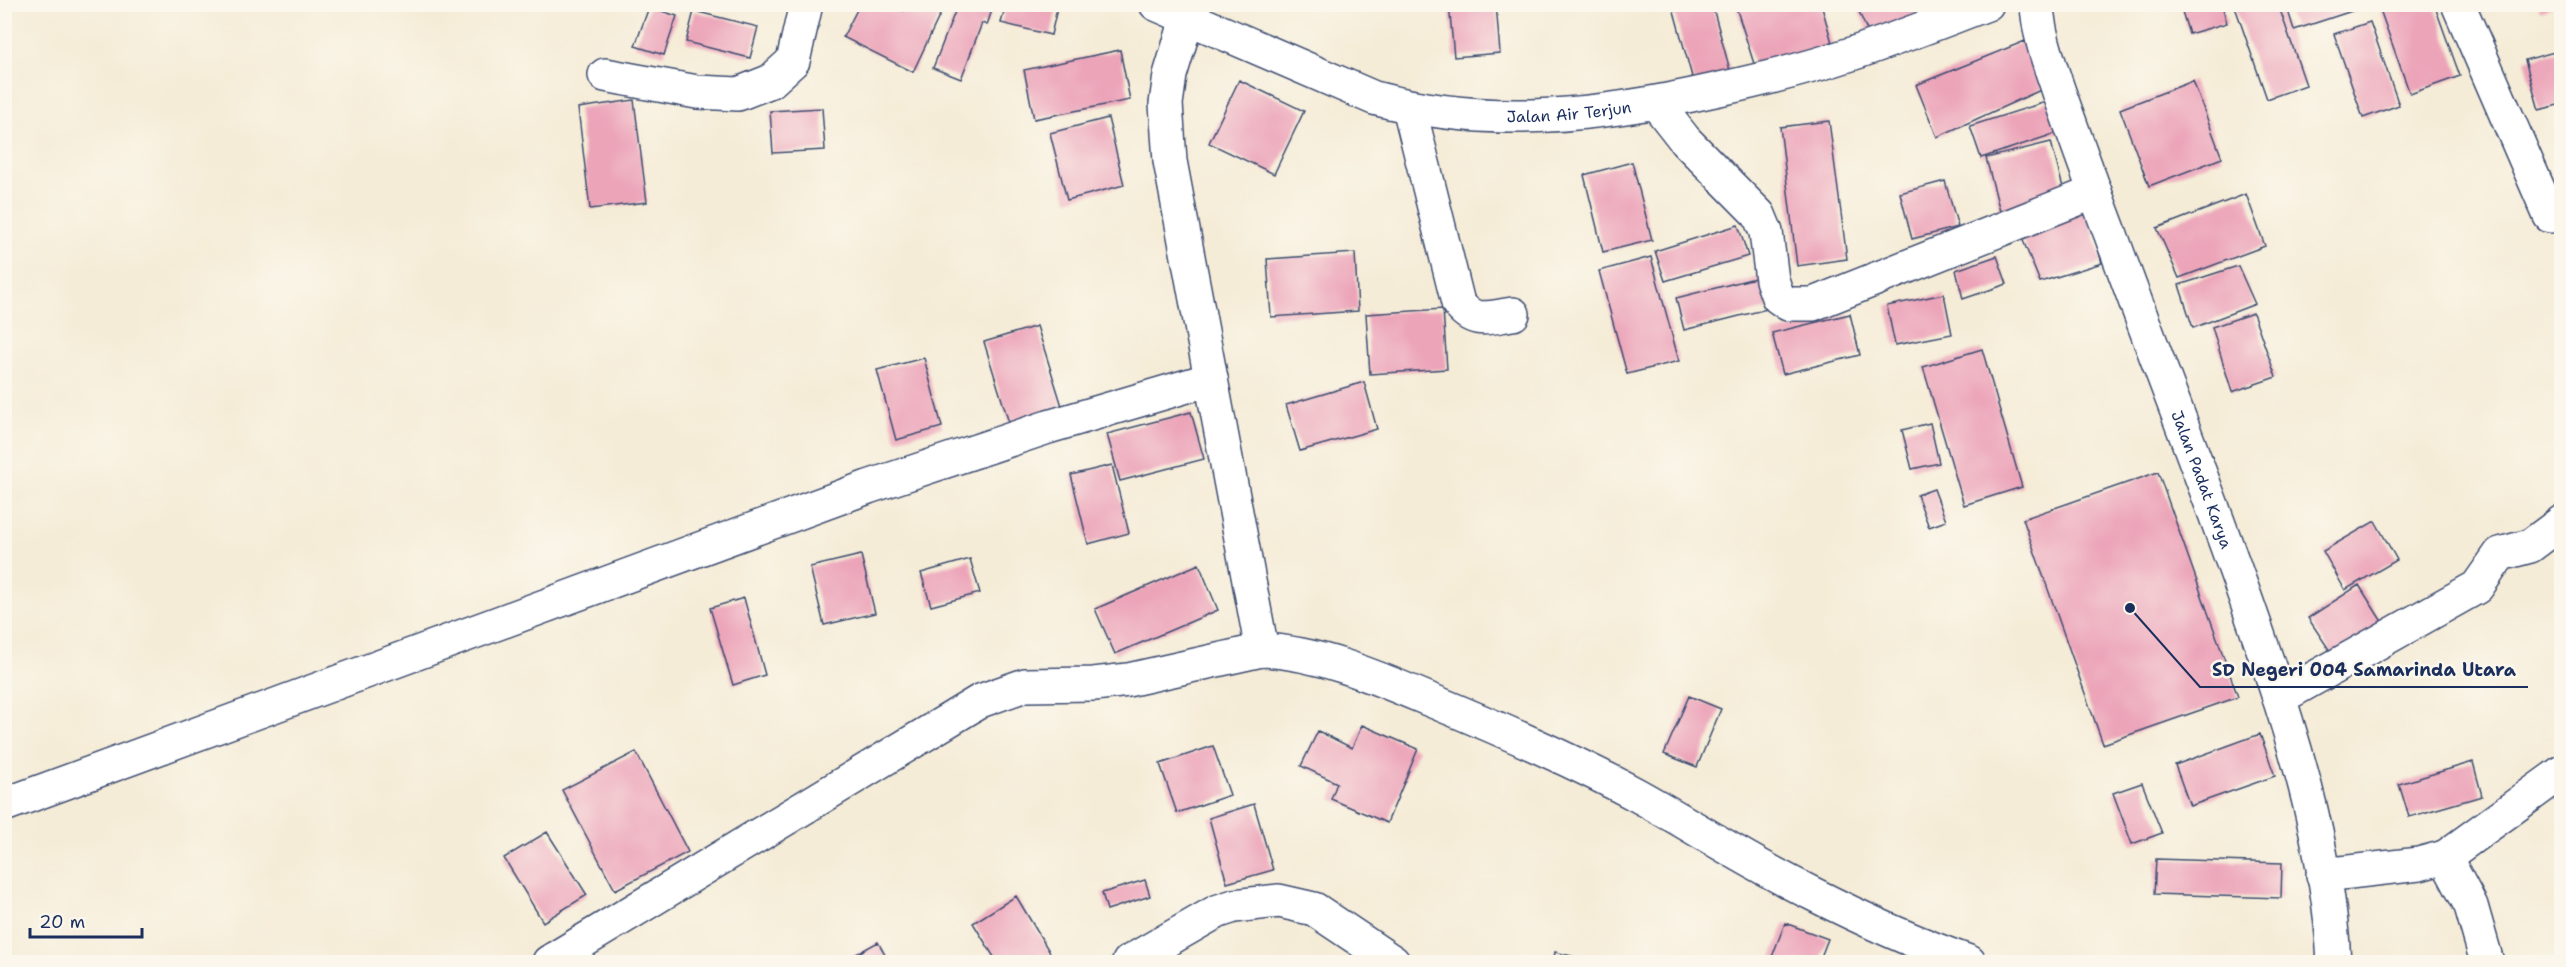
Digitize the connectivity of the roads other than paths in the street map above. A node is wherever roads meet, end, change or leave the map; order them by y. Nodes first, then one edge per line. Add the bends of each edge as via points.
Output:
1 (806, 4) edge
2 (1156, 4) edge
3 (1987, 4) edge
4 (2037, 4) edge
5 (2458, 4) edge
6 (1187, 19) junction
7 (605, 75) dead end
8 (1656, 103) junction
9 (1409, 107) junction
10 (2095, 192) junction
11 (2550, 216) dead end
12 (1513, 314) dead end
13 (1211, 379) junction
14 (2562, 522) edge
15 (1262, 650) junction
16 (2279, 698) junction
17 (2562, 772) edge
18 (4, 805) edge
19 (2445, 857) junction
20 (2323, 875) junction
21 (549, 963) edge
22 (1129, 963) edge
23 (1393, 963) edge
24 (1969, 963) edge
25 (2334, 963) edge
26 (2487, 963) edge

1 - 7 street via 792,61 771,81 738,94 697,92
2 - 6 street, Jalan Air Terjun
3 - 8 street, Jalan Air Terjun via 1803,69
4 - 10 street, Jalan Padat Karya via 2049,61
5 - 11 street
6 - 9 street, Jalan Air Terjun via 1374,98
6 - 13 street via 1170,75 1166,124
8 - 9 street, Jalan Air Terjun via 1625,109 1501,117
8 - 10 street via 1685,140 1759,215 1766,232 1774,288 1788,304 1813,304
9 - 12 street via 1458,303 1471,317
10 - 16 street, Jalan Padat Karya via 2213,507
13 - 15 street
13 - 18 street via 1048,426 868,487
14 - 16 street via 2530,546 2500,554 2477,587
15 - 21 street via 1128,680 1025,685 980,701
15 - 24 street via 1315,657 1398,686 1539,747 1635,794 1811,893
16 - 20 street, Jalan Padat Karya via 2308,800
17 - 19 street
19 - 20 street via 2419,864
19 - 26 street via 2470,906
20 - 25 street, Jalan Padat Karya
22 - 23 street via 1216,912 1279,901 1314,909

